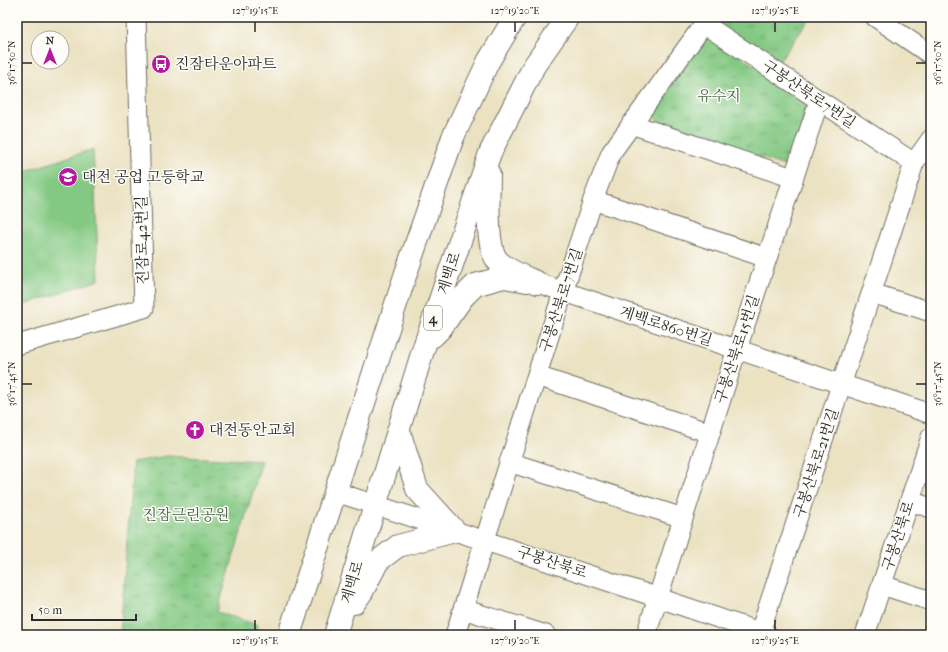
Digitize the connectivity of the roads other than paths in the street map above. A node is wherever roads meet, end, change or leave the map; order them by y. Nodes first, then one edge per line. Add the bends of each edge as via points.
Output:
1 (136, 17) edge
2 (515, 17) edge
3 (568, 17) edge
4 (875, 17) edge
5 (707, 20) edge
6 (931, 55) edge
7 (819, 101) junction
8 (631, 124) junction
9 (931, 139) edge
10 (490, 153) junction
11 (914, 163) junction
12 (793, 178) junction
13 (593, 200) junction
14 (766, 258) junction
15 (538, 283) junction
16 (563, 292) junction
17 (872, 293) junction
18 (931, 312) edge
19 (425, 344) junction
20 (17, 345) edge
21 (736, 349) junction
22 (537, 376) junction
23 (842, 384) junction
24 (931, 414) edge
25 (399, 430) junction
26 (710, 433) junction
27 (931, 437) edge
28 (509, 462) junction
29 (336, 492) junction
30 (910, 501) junction
31 (376, 505) junction
32 (931, 508) edge
33 (683, 518) junction
34 (456, 531) junction
35 (485, 540) junction
36 (882, 585) junction
37 (659, 598) junction
38 (931, 601) edge
39 (463, 609) junction
40 (338, 628) edge
41 (762, 634) edge
42 (289, 635) edge
43 (455, 635) edge
44 (546, 635) edge
45 (646, 635) edge
46 (865, 635) edge

1 - 20 street, 진잠로42번길 via 144,308
2 - 29 main road via 488,62 453,137 405,276
3 - 10 main road, 계백로 / 4 via 534,66
4 - 6 street
5 - 7 street, 구봉산북로7번길
5 - 8 street, 구봉산북로7번길
7 - 11 street, 구봉산북로7번길
7 - 12 street, 구봉산북로15번길
8 - 12 street
8 - 13 street, 구봉산북로7번길 via 611,153
9 - 11 street, 구봉산북로21번길
10 - 15 main road via 489,211 492,250 497,260 507,268
10 - 19 main road, 계백로 / 4
11 - 17 street, 구봉산북로21번길
12 - 14 street, 구봉산북로15번길
13 - 14 street
13 - 16 street, 구봉산북로7번길
14 - 21 street, 구봉산북로15번길
15 - 16 street, 계백로860번길
15 - 19 main road via 504,277 475,285
16 - 21 street, 계백로860번길
16 - 22 street, 구봉산북로7번길
17 - 18 street
17 - 23 street, 구봉산북로21번길
19 - 25 main road, 계백로 / 4
21 - 23 street, 계백로860번길
21 - 26 street, 구봉산북로15번길
22 - 26 street
22 - 28 street, 구봉산북로7번길
23 - 24 street, 계백로860번길
23 - 41 street, 구봉산북로21번길
25 - 31 main road, 계백로 / 4
25 - 34 main road via 417,489
26 - 33 street, 구봉산북로15번길
27 - 30 street, 구봉산북로
28 - 33 street
28 - 35 street, 구봉산북로7번길
29 - 31 street, 구봉산북로
29 - 42 main road
30 - 32 street
30 - 36 street, 구봉산북로
31 - 34 street, 구봉산북로
31 - 40 main road, 계백로 / 4
33 - 37 street, 구봉산북로15번길
34 - 35 street, 구봉산북로
34 - 40 main road via 398,546 378,561 362,592
35 - 37 street, 구봉산북로
35 - 39 street, 구봉산북로7번길
36 - 38 street
36 - 46 street, 구봉산북로
37 - 41 street, 구봉산북로
37 - 45 street, 구봉산북로15번길
39 - 43 street, 구봉산북로7번길
39 - 44 street

